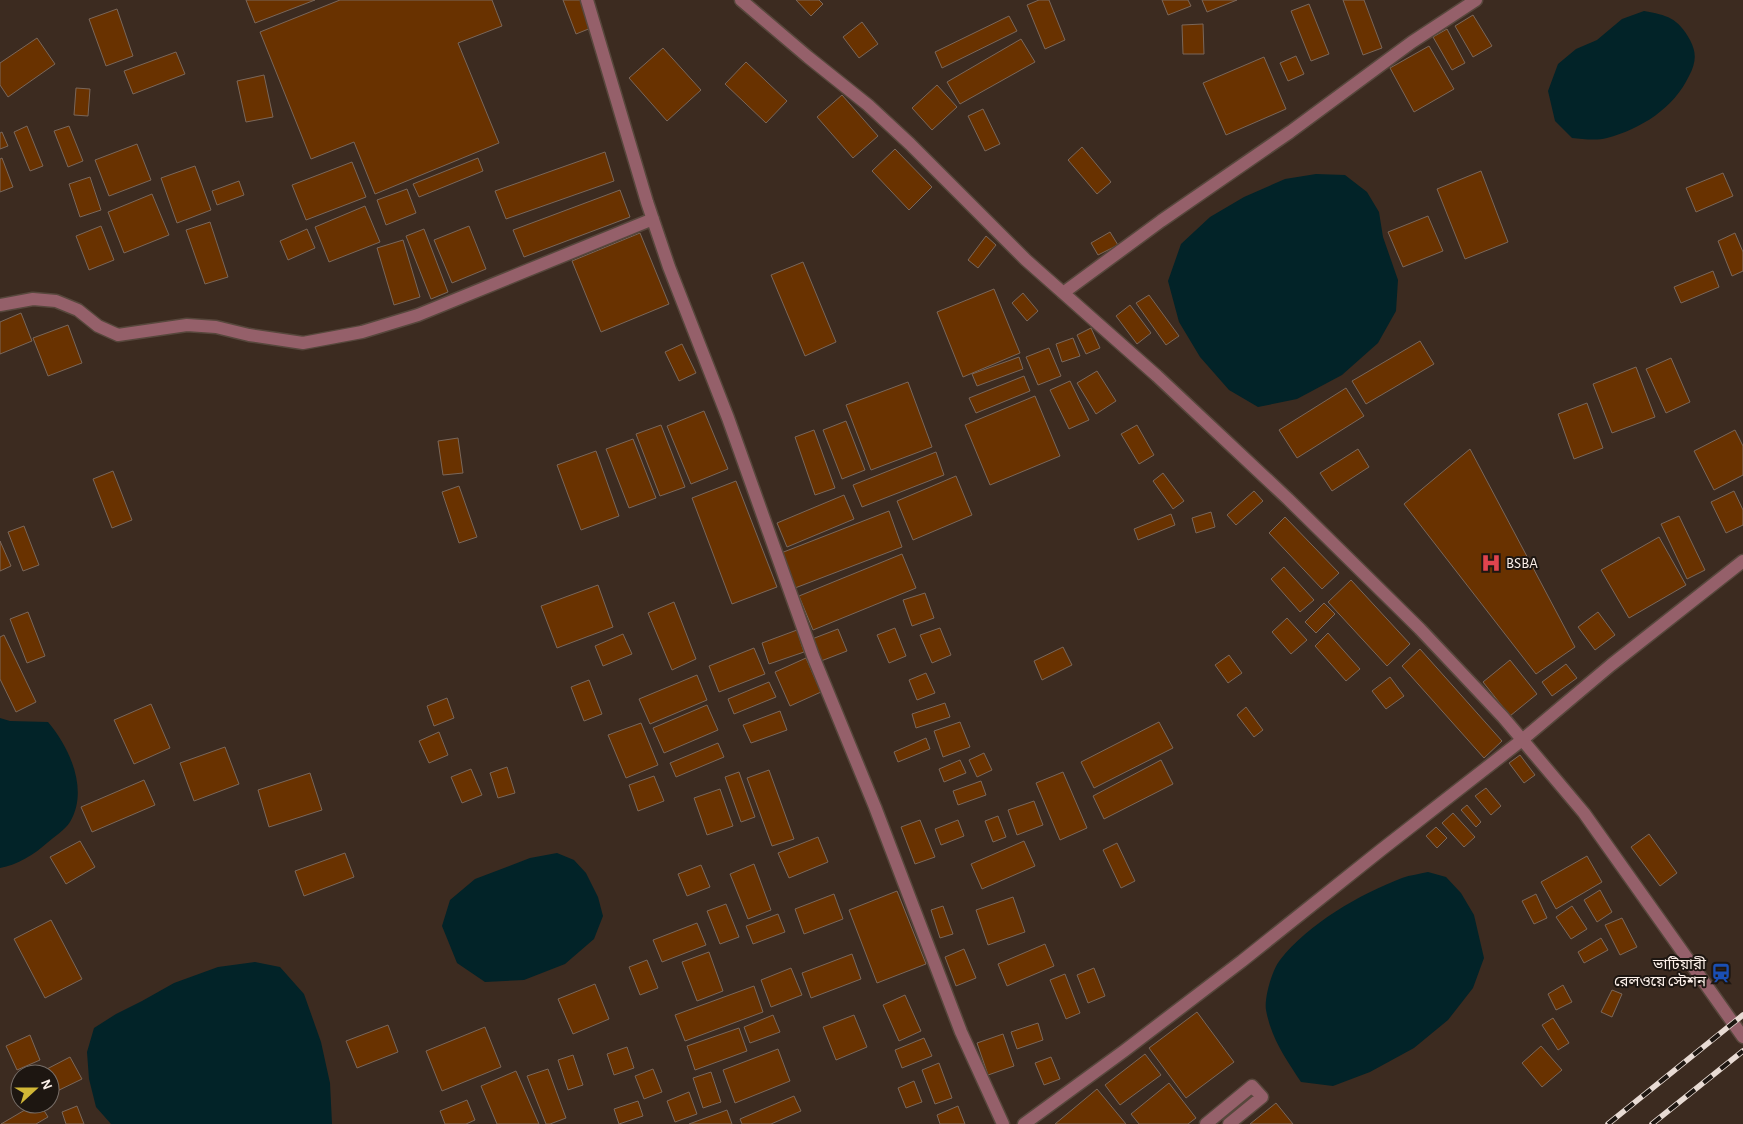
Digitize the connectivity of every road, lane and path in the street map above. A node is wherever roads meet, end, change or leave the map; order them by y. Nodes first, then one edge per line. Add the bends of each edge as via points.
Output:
1 (587, 0) edge
2 (740, 0) edge
3 (1476, 0) edge
4 (653, 219) junction
5 (1063, 292) junction
6 (0, 304) edge
7 (1743, 561) edge
8 (1522, 740) junction
9 (1743, 1037) edge
10 (1004, 1124) edge
11 (1024, 1124) edge
12 (1206, 1124) edge
13 (1229, 1124) edge

1 - 4 street
2 - 5 street via 868,105 1026,260
3 - 5 street via 1412,42
4 - 6 street via 418,315 362,332 303,343 187,325 118,335 98,326 78,310 56,301 33,299
4 - 10 street via 813,656 961,1032
5 - 8 street via 1288,499 1420,630
7 - 8 street
8 - 9 street via 1584,812
8 - 11 street via 1124,1052
12 - 13 street via 1252,1086 1262,1097

